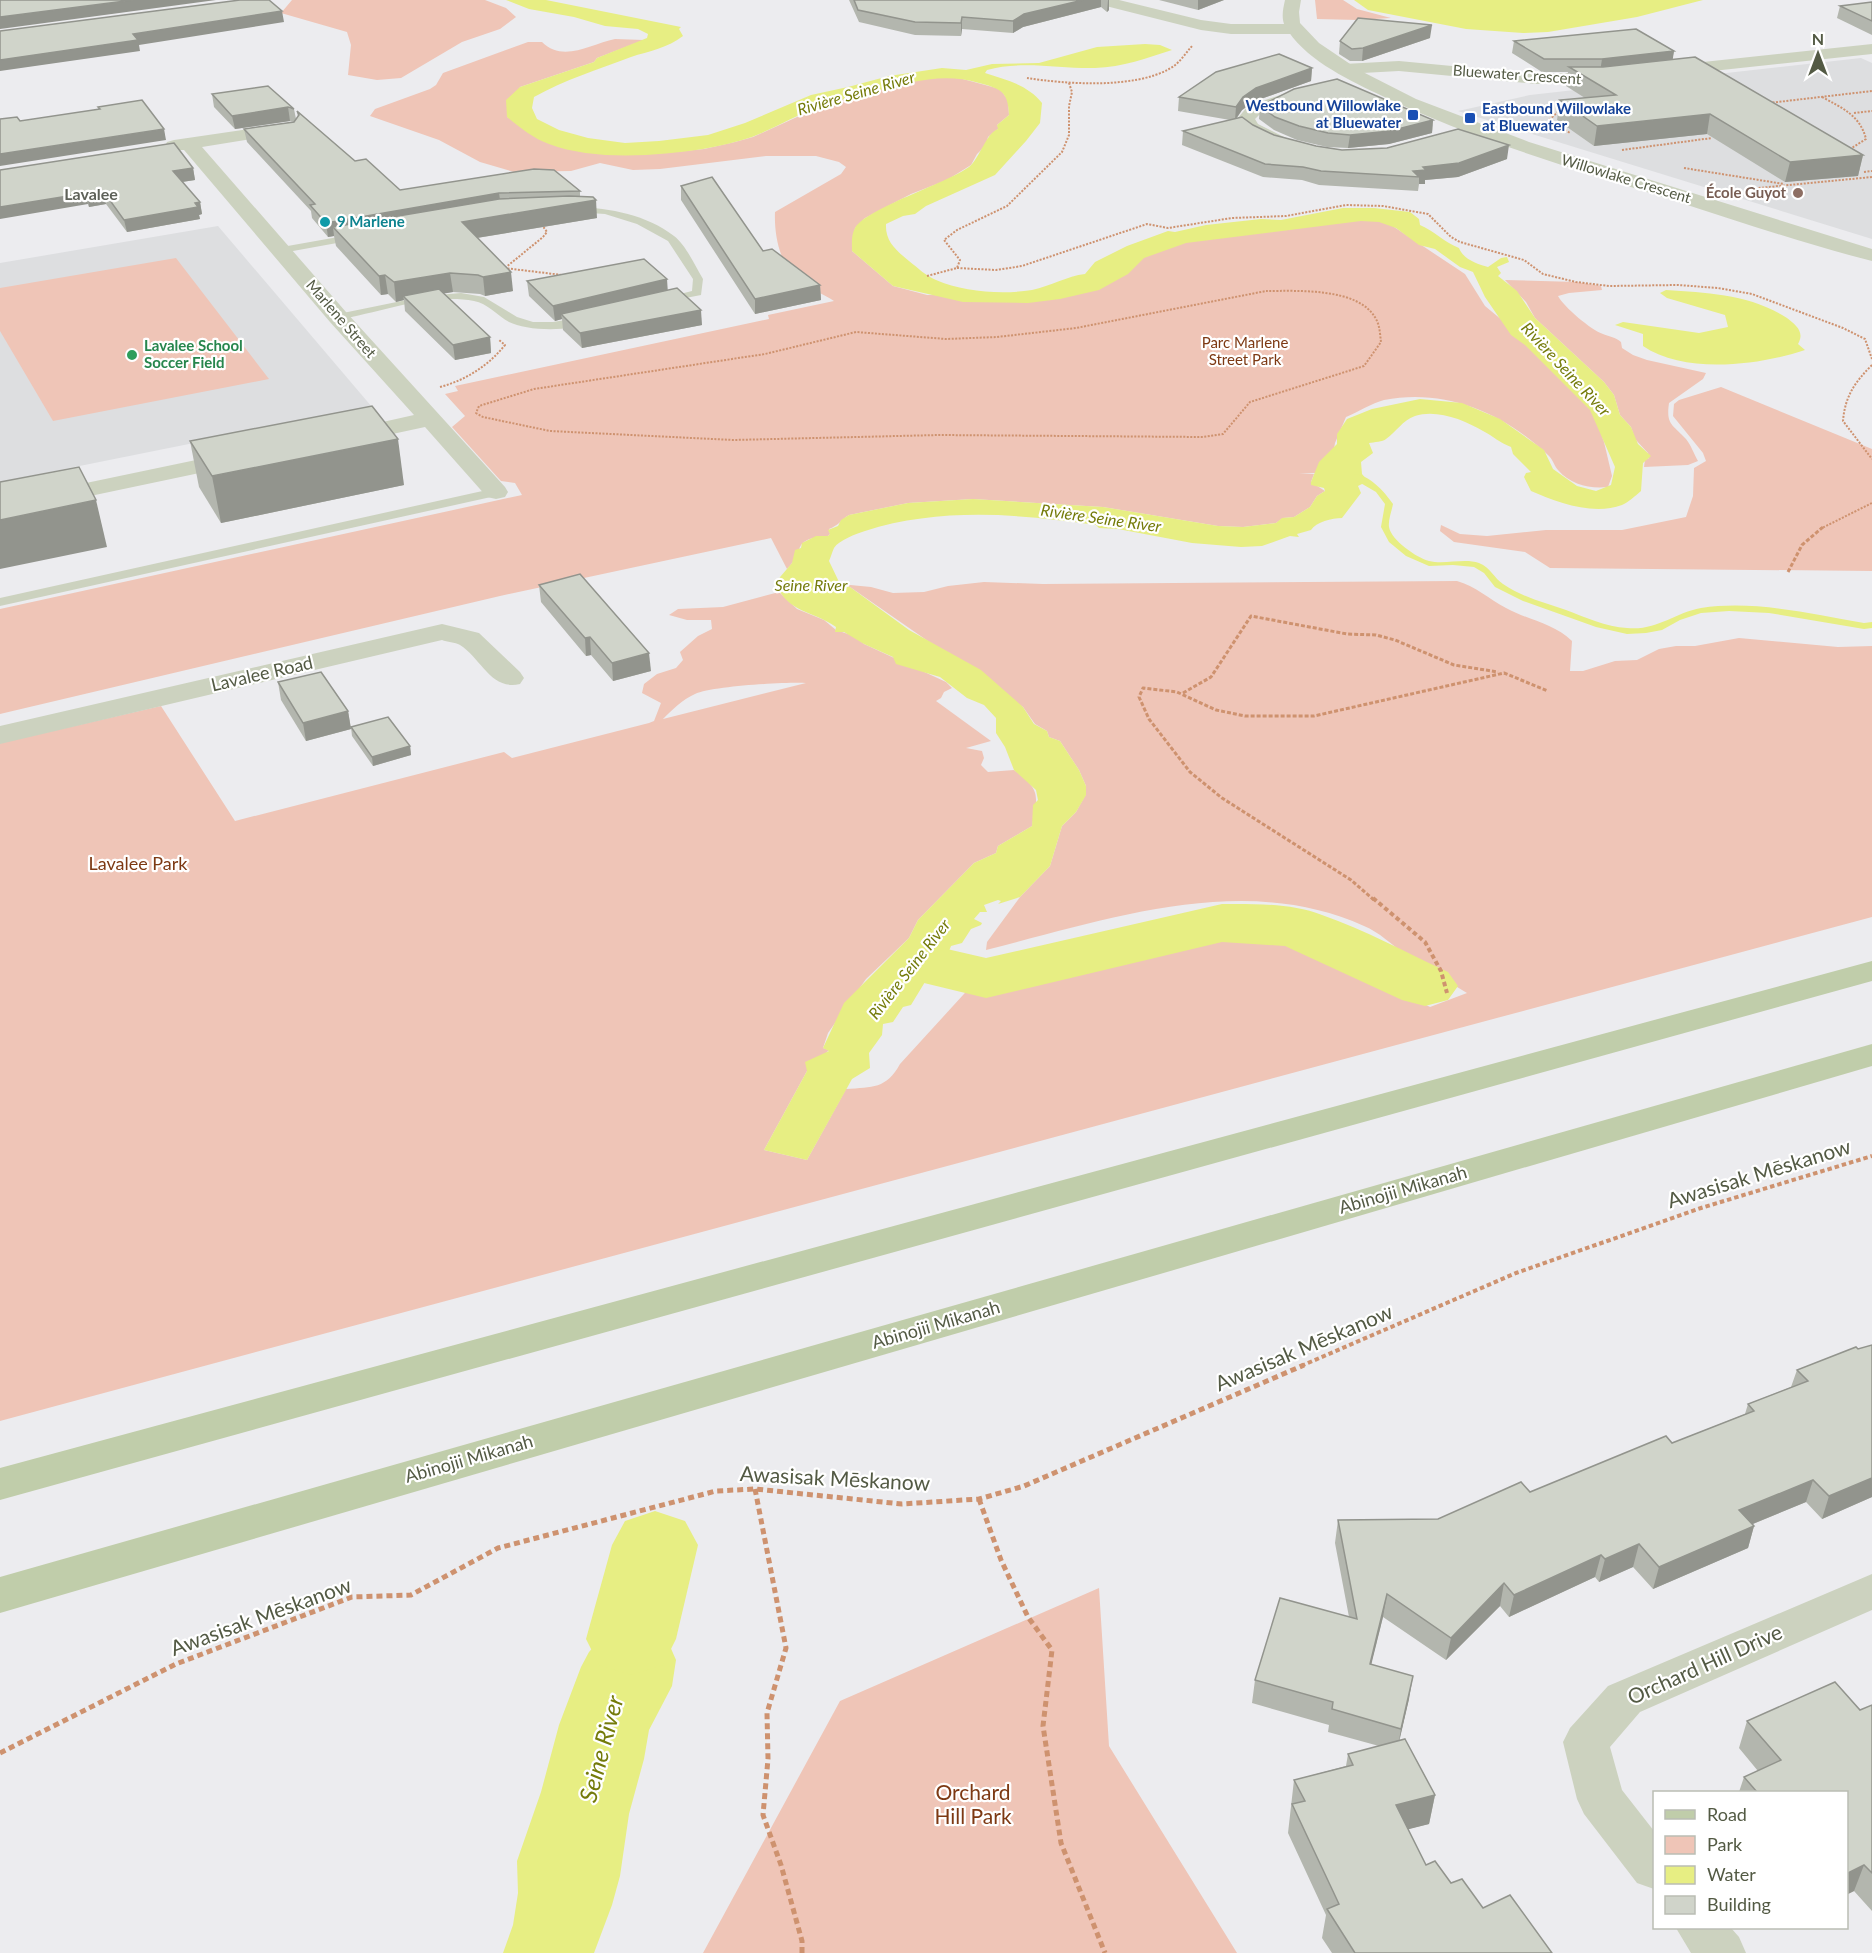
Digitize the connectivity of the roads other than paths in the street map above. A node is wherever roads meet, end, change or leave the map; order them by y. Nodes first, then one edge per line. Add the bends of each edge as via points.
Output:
1 (1100, 0) edge
2 (1293, 0) edge
3 (1295, 29) junction
4 (1871, 50) edge
5 (1647, 74) edge
6 (1340, 76) junction
7 (1623, 76) edge
8 (1315, 88) edge
9 (290, 128) edge
10 (1473, 129) junction
11 (1451, 136) edge
12 (189, 144) junction
13 (154, 149) edge
14 (1299, 149) edge
15 (562, 209) edge
16 (363, 235) edge
17 (282, 250) junction
18 (1872, 255) edge
19 (651, 305) edge
20 (338, 317) junction
21 (597, 317) edge
22 (430, 419) junction
23 (325, 441) edge
24 (256, 455) edge
25 (496, 492) joint
26 (0, 508) edge
27 (0, 602) edge
28 (510, 678) dead end
29 (0, 735) edge
30 (1872, 971) edge
31 (1872, 1055) edge
32 (0, 1484) edge
33 (1872, 1591) edge
34 (0, 1595) edge
35 (1653, 1867) edge
36 (1702, 1929) edge
37 (1721, 1953) edge

1 - 3 street via 1201,25
2 - 3 street via 1290,13
3 - 6 street, Willowlake Crescent
4 - 5 street
6 - 7 street, Bluewater Crescent via 1399,66 1547,79
6 - 10 street, Willowlake Crescent via 1361,78
8 - 14 street via 1260,108 1246,119 1251,128
9 - 12 street
10 - 11 street
10 - 18 street, Willowlake Crescent
12 - 13 street
12 - 17 street, Marlene Street
15 - 19 lane via 606,211 640,222 672,239 698,279 697,293
16 - 17 lane
17 - 20 street, Marlene Street
20 - 21 lane via 453,297 476,298 526,326 555,326
20 - 22 street, Marlene Street
22 - 23 street
22 - 25 street, Marlene Street
24 - 26 street
25 - 27 lane
28 - 29 street, Lavalee Road via 469,639 442,632
30 - 32 main road
31 - 34 main road, Abinojii Mikanah
33 - 35 street, Orchard Hill Drive via 1624,1699 1586,1742 1600,1799
36 - 37 street

